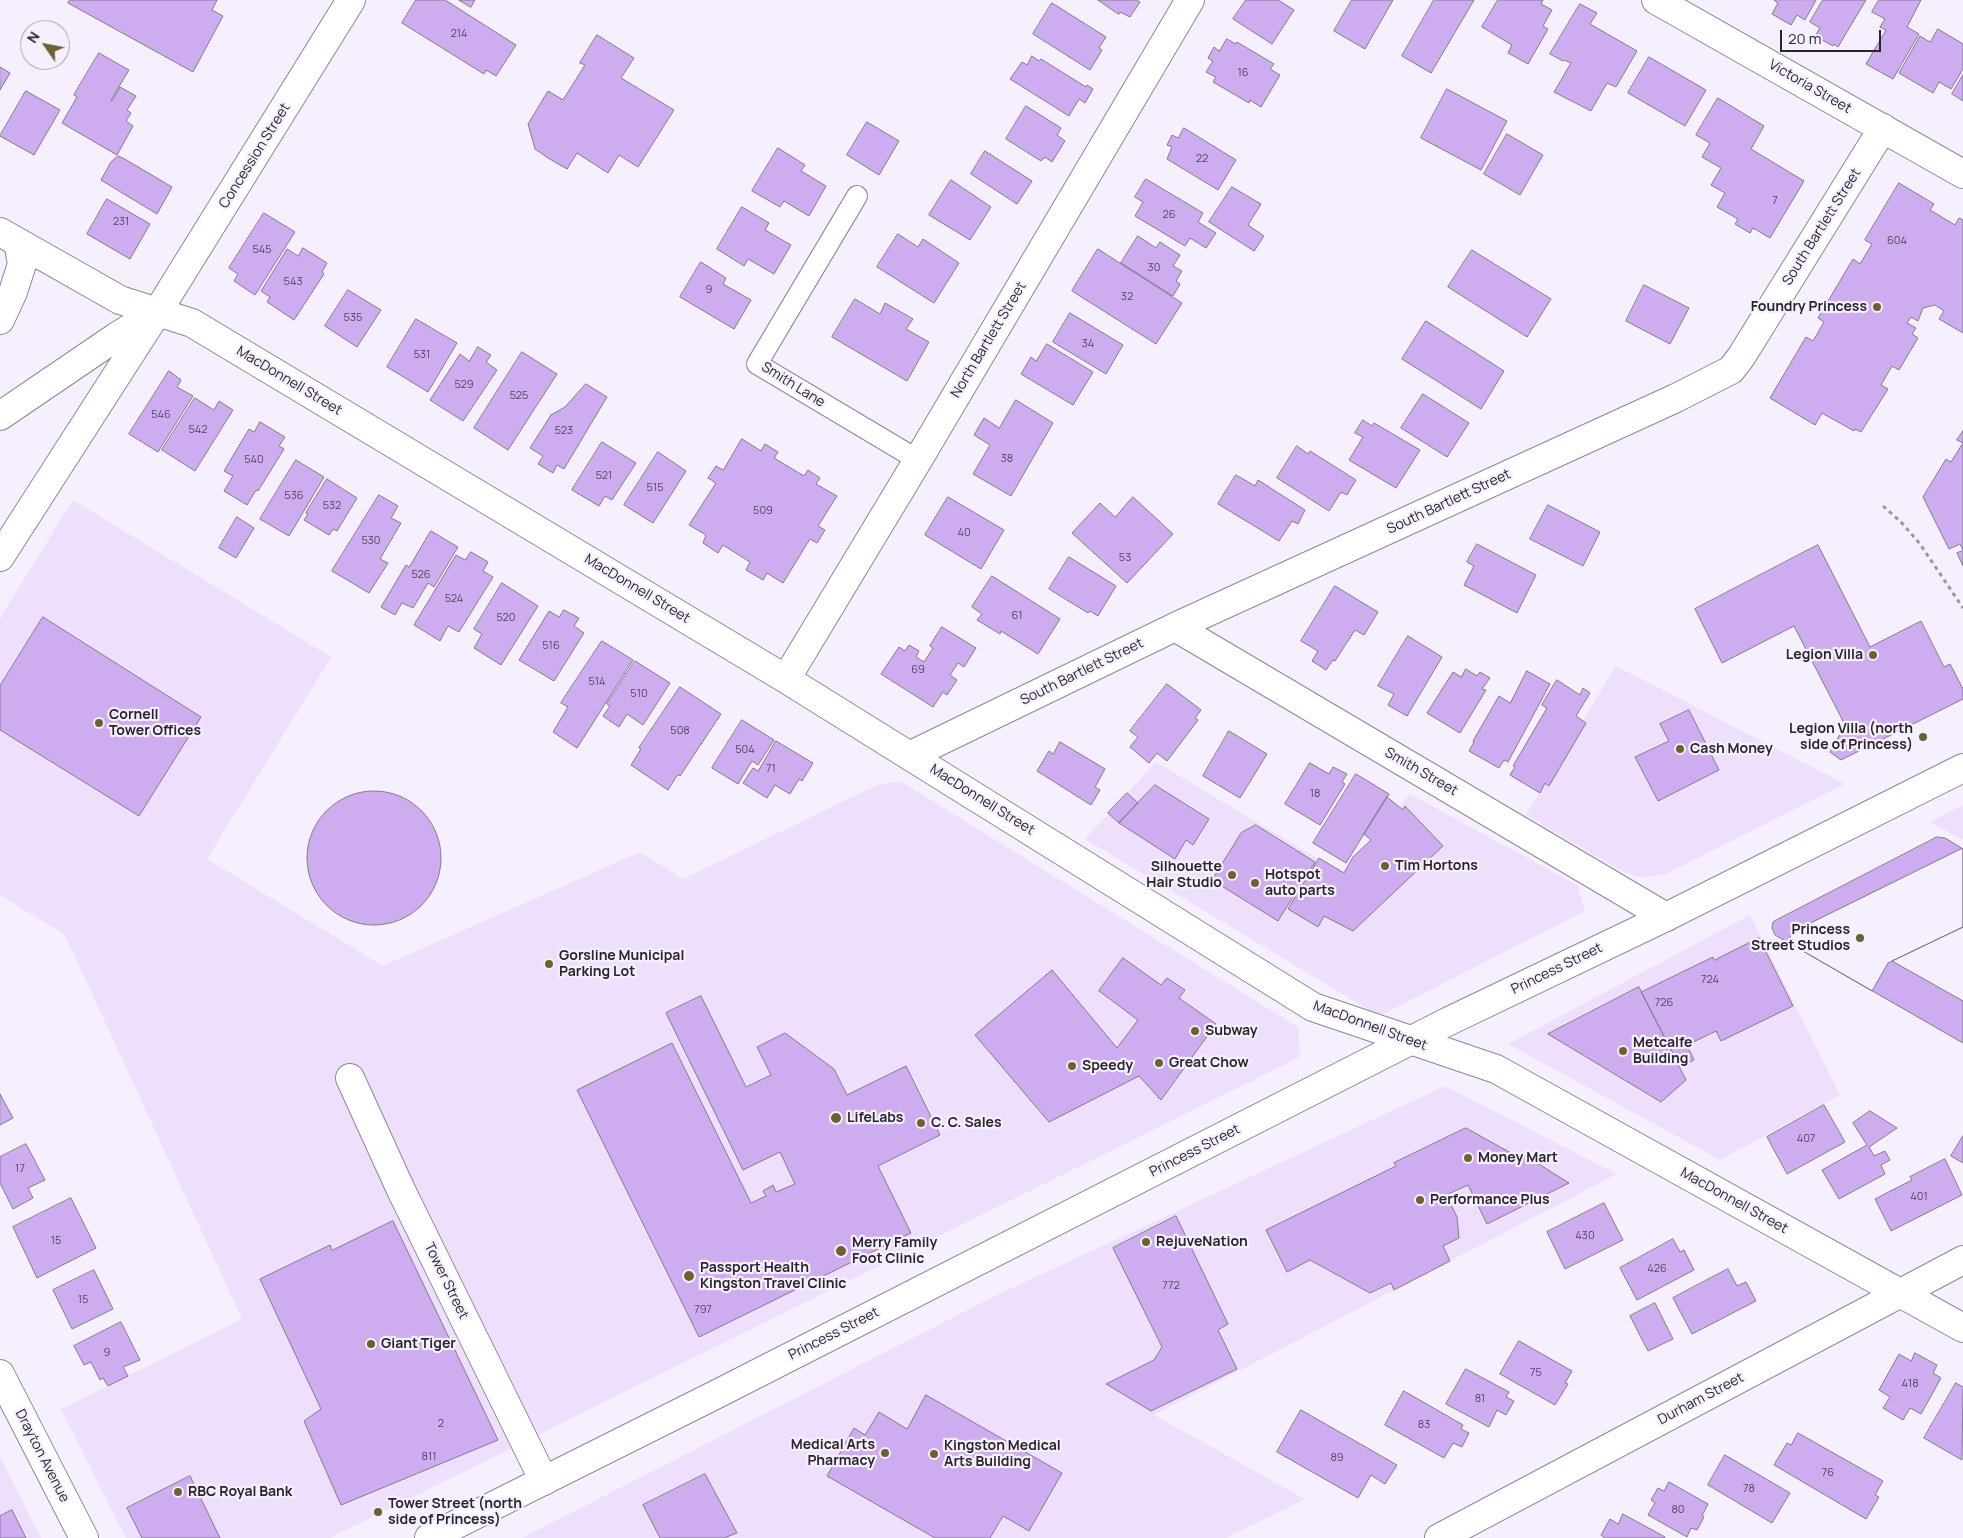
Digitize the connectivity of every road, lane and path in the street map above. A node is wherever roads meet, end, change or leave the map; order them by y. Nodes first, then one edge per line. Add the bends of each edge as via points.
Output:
1 (351, 0) edge
2 (1190, 0) edge
3 (1656, 0) edge
4 (1883, 128) junction
5 (1963, 174) edge
6 (857, 196) dead end
7 (9, 237) edge
8 (158, 311) junction
9 (0, 320) edge
10 (0, 416) edge
11 (918, 460) junction
12 (1883, 506) dead end
13 (0, 557) edge
14 (1963, 608) edge
15 (1175, 627) junction
16 (786, 679) junction
17 (910, 755) junction
18 (1963, 768) edge
19 (1666, 917) junction
20 (1410, 1041) junction
21 (350, 1078) dead end
22 (1963, 1260) edge
23 (1900, 1293) junction
24 (1963, 1328) edge
25 (0, 1374) edge
26 (544, 1481) junction
27 (84, 1538) edge
28 (429, 1538) edge
29 (1440, 1538) edge

1 - 8 street, Concession Street
2 - 11 street, North Bartlett Street
3 - 4 street, Victoria Street
4 - 5 street, Victoria Street
4 - 15 street, South Bartlett Street via 1731,370
6 - 11 lane, Smith Lane via 757,364
7 - 8 street, MacDonnell Street via 120,300
7 - 9 street, MacDonnell Street via 22,264
8 - 10 street, Concession Street
8 - 13 street, Concession Street
8 - 16 street, MacDonnell Street via 192,323
11 - 16 street, North Bartlett Street
12 - 14 path via 1920,544
15 - 17 street, South Bartlett Street
15 - 19 street, Smith Street
16 - 17 street, MacDonnell Street
17 - 20 street, MacDonnell Street via 1313,1007
18 - 19 street, Princess Street
19 - 20 street, Princess Street
20 - 23 street, MacDonnell Street via 1496,1069
20 - 26 street, Princess Street
21 - 26 street, Tower Street via 401,1190
22 - 23 street, Durham Street
23 - 24 street, MacDonnell Street
23 - 29 street, Durham Street
25 - 27 street, Drayton Avenue
26 - 28 street, Princess Street

